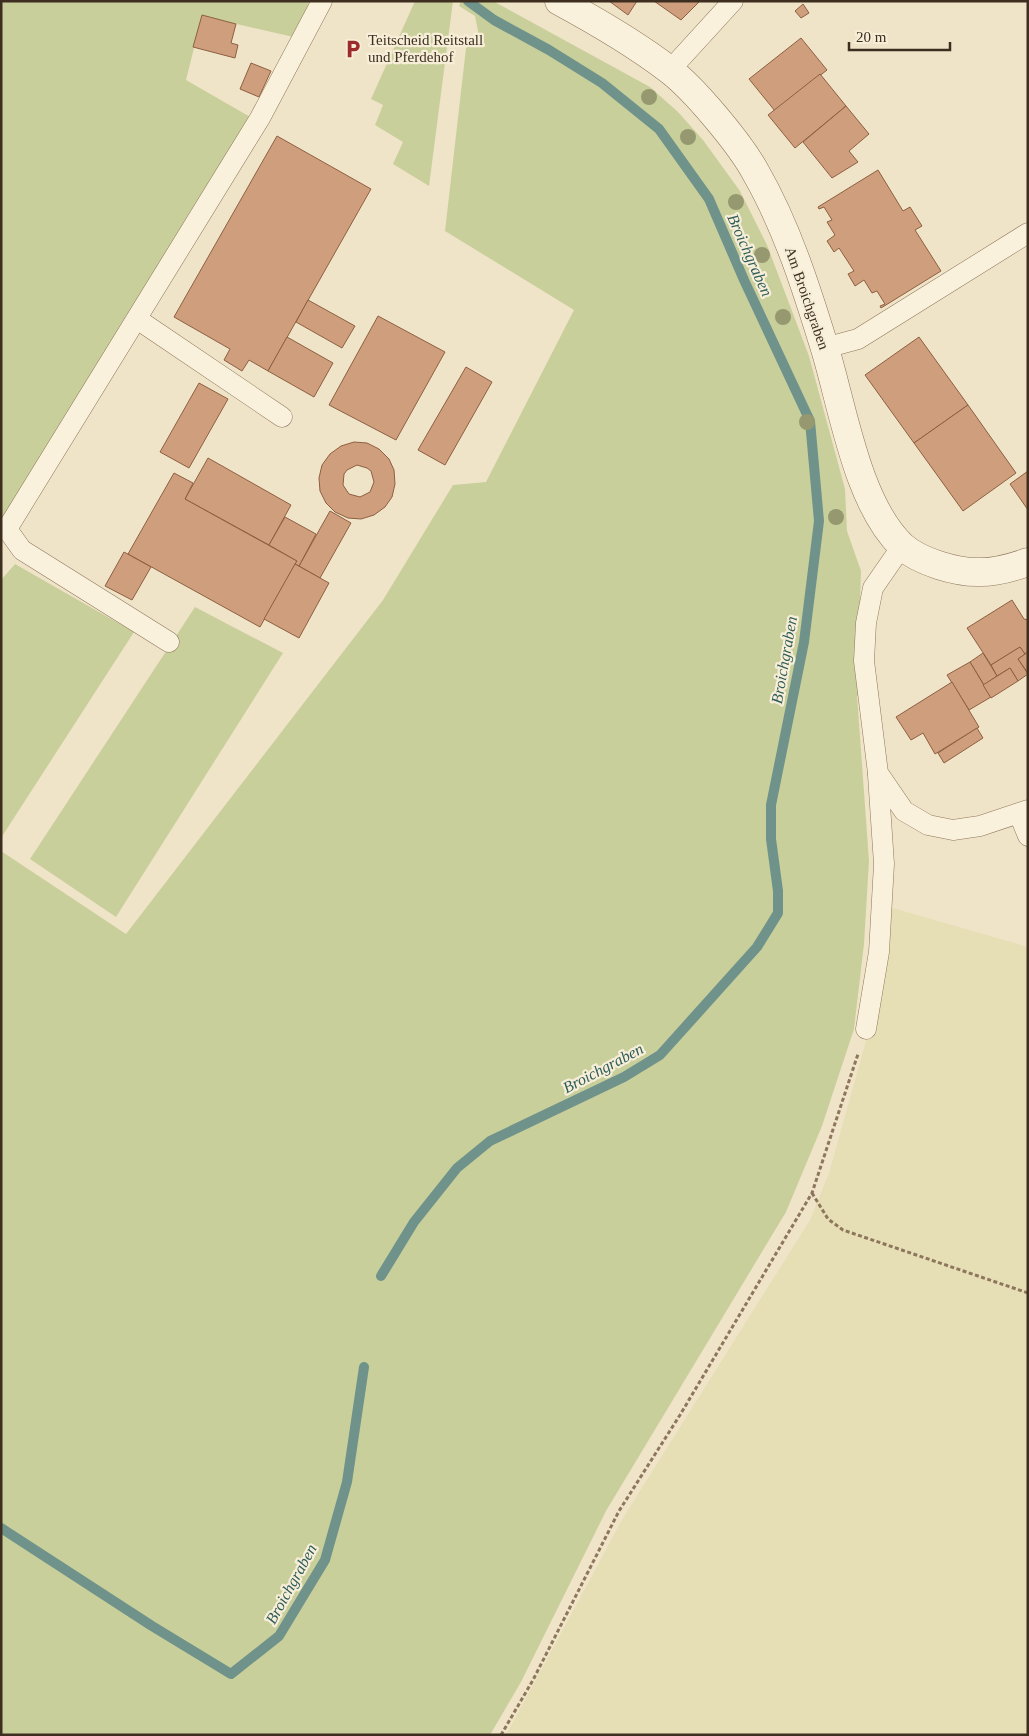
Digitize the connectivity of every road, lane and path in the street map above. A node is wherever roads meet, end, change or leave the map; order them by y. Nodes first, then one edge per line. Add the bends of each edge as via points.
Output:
1 (322, 1) edge
2 (559, 1) edge
3 (733, 1) edge
4 (670, 70) junction
5 (1028, 233) edge
6 (137, 318) junction
7 (825, 348) junction
8 (282, 417) dead end
9 (902, 546) junction
10 (1028, 562) edge
11 (169, 642) dead end
12 (878, 773) junction
13 (1023, 812) edge
14 (1028, 836) edge
15 (866, 1029) joint
16 (812, 1193) junction
17 (1028, 1293) edge
18 (500, 1735) edge

1 - 6 lane via 260,118
2 - 4 street, Am Broichgraben
3 - 4 lane
4 - 7 street, Am Broichgraben via 715,117 756,171 794,258
5 - 7 lane via 858,339
6 - 8 lane
6 - 11 lane via 7,529 22,550
7 - 9 street, Am Broichgraben via 859,473 874,508
9 - 10 street, Am Broichgraben via 936,566 981,572
9 - 12 lane via 873,588 866,623 864,660
12 - 13 lane via 904,811 928,825 953,830 980,826
12 - 15 lane via 884,864 879,952
13 - 14 lane
15 - 16 path
16 - 17 path via 828,1219 843,1230
16 - 18 path via 619,1511

